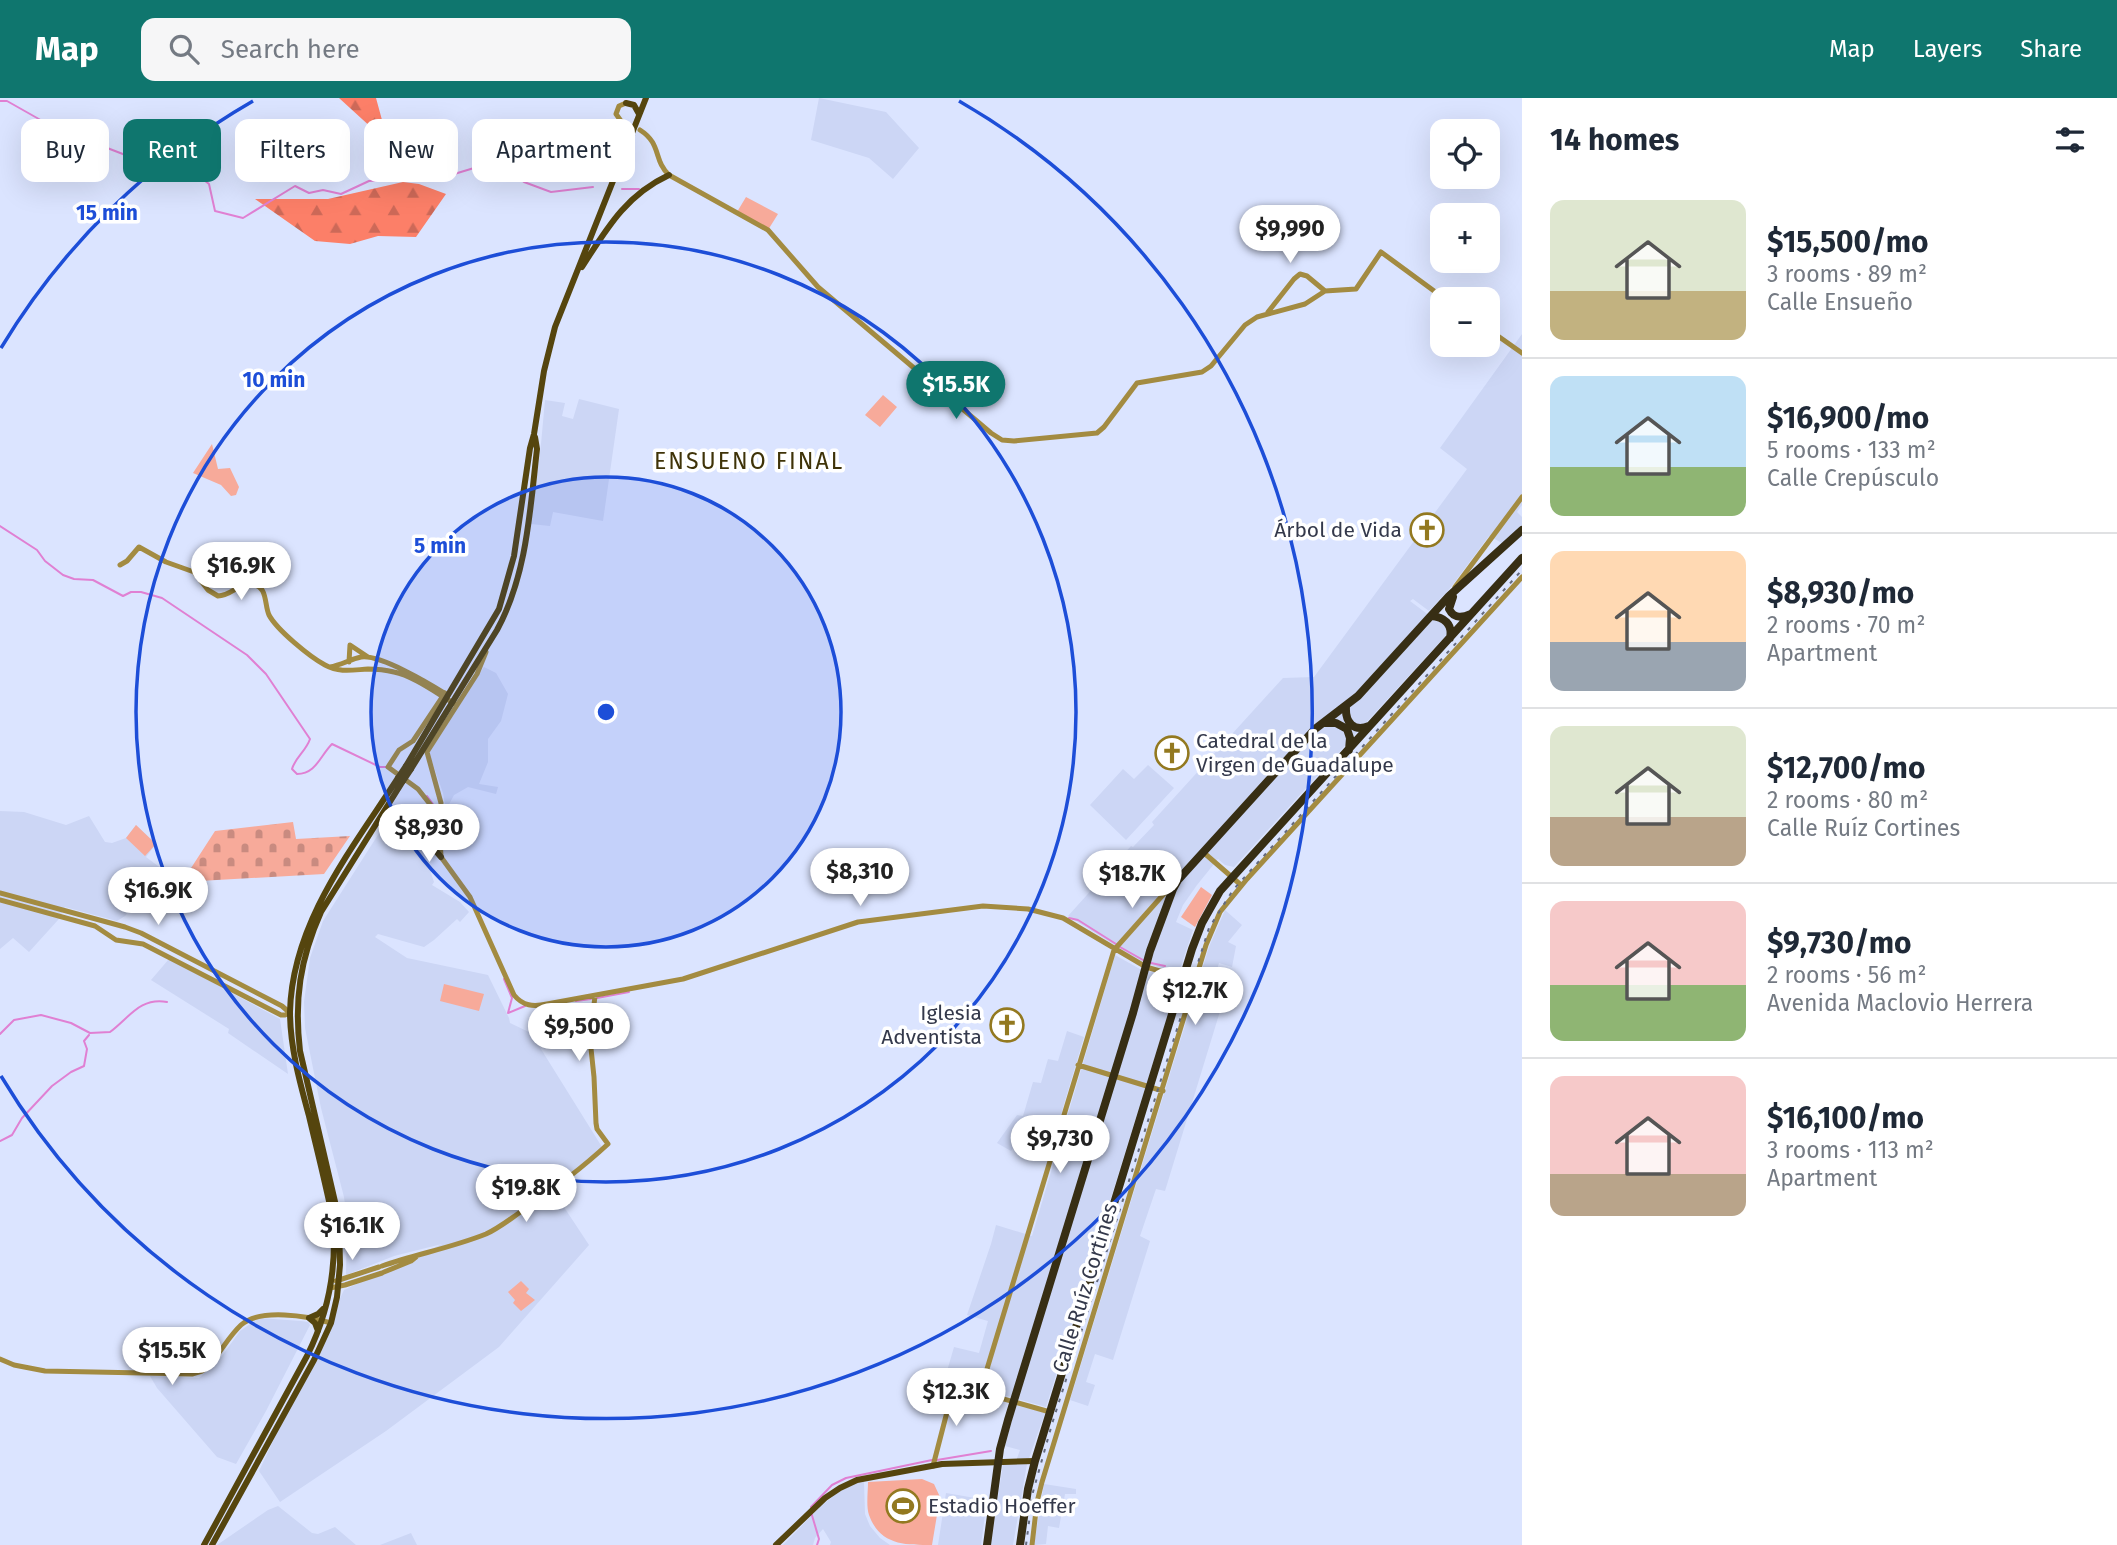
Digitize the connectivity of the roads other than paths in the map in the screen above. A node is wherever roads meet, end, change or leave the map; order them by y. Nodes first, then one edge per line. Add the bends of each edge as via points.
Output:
1 (646, 98) edge
2 (629, 100) edge
3 (639, 116) junction
4 (620, 119) edge
5 (635, 127) edge
6 (640, 130) dead end
7 (669, 176) junction
8 (613, 182) edge
9 (572, 283) junction
10 (1430, 288) edge
11 (1325, 291) junction
12 (1267, 313) junction
13 (1500, 337) edge
14 (1522, 353) edge
15 (534, 434) junction
16 (1522, 497) edge
17 (1520, 534) edge
18 (1522, 558) edge
19 (120, 565) dead end
20 (1481, 566) junction
21 (1522, 577) edge
22 (1449, 596) junction
23 (1472, 614) junction
24 (1430, 617) junction
25 (1450, 638) junction
26 (369, 657) junction
27 (376, 660) junction
28 (349, 662) junction
29 (330, 667) junction
30 (375, 669) junction
31 (355, 670) junction
32 (451, 699) junction
33 (1346, 707) junction
34 (1322, 723) junction
35 (1369, 726) junction
36 (1349, 727) junction
37 (419, 744) junction
38 (1349, 750) junction
39 (400, 780) junction
40 (439, 820) junction
41 (361, 846) junction
42 (1203, 852) junction
43 (441, 857) junction
44 (1232, 877) junction
45 (1241, 886) junction
46 (1170, 887) dead end
47 (0, 893) edge
48 (0, 900) edge
49 (34, 907) junction
50 (120, 926) junction
51 (110, 937) junction
52 (1114, 950) junction
53 (1146, 967) junction
54 (217, 973) junction
55 (1184, 978) junction
56 (214, 980) junction
57 (233, 986) junction
58 (595, 996) junction
59 (297, 1004) junction
60 (290, 1013) junction
61 (297, 1023) junction
62 (1078, 1065) junction
63 (1113, 1076) junction
64 (1150, 1087) junction
65 (1163, 1091) junction
66 (335, 1284) junction
67 (327, 1304) junction
68 (309, 1318) junction
69 (322, 1321) junction
70 (331, 1323) junction
71 (319, 1332) junction
72 (0, 1359) edge
73 (980, 1392) junction
74 (1013, 1402) junction
75 (1050, 1412) junction
76 (999, 1461) junction
77 (1035, 1461) junction
78 (933, 1466) junction
79 (1020, 1543) edge
80 (204, 1545) edge
81 (212, 1545) edge
82 (776, 1545) edge
83 (987, 1545) edge
84 (1032, 1545) edge

1 - 3 main road
2 - 3 main road
2 - 4 street via 619,106
3 - 5 main road
6 - 7 street via 652,139
7 - 9 main road via 646,187 620,213
7 - 12 street via 768,230 818,287 1002,440 1097,433 1137,383 1207,370 1247,322
8 - 9 main road
9 - 15 main road via 555,327
10 - 11 street via 1381,253 1356,289
11 - 12 street via 1305,304
11 - 12 street via 1300,274
13 - 14 street
15 - 32 main road via 507,586
15 - 32 main road via 537,449 520,573 501,623
16 - 22 street
17 - 20 highway
18 - 23 highway
19 - 29 street via 139,547 194,572 218,596 244,584 258,586 277,626
20 - 22 highway
20 - 23 highway via 1449,604 1450,612 1458,617
21 - 45 street, Calle Ruíz Cortines
22 - 24 highway
23 - 25 highway
24 - 25 highway via 1448,623
24 - 33 highway
25 - 35 highway
26 - 27 street
26 - 28 street
26 - 28 street via 350,645
27 - 30 street
27 - 32 street via 408,672
28 - 29 street
28 - 31 street
29 - 31 street
30 - 31 street
30 - 32 street via 403,674
32 - 37 main road
32 - 37 street
32 - 40 street via 427,752 441,803
33 - 34 highway
33 - 36 highway
34 - 36 highway
34 - 42 highway
35 - 36 highway
35 - 38 highway
36 - 38 highway
37 - 39 main road, bridge
37 - 40 street via 399,750 388,767 418,789
38 - 44 highway
39 - 41 main road
39 - 60 main road via 312,919
40 - 43 street
41 - 43 main road via 389,812 398,810
41 - 59 main road via 316,924
42 - 44 street
42 - 53 highway via 1173,889
43 - 58 street via 470,897 514,995 528,1005 539,1006
44 - 45 street
44 - 55 highway via 1209,908
45 - 65 street, Calle Ruíz Cortines via 1220,912 1209,937
46 - 52 street
47 - 49 street
48 - 49 street
49 - 50 street
49 - 51 street via 95,926
50 - 51 street
50 - 54 street
51 - 56 street via 143,944
52 - 53 street
52 - 58 street via 1063,918 1011,907 977,906 858,922 684,979
52 - 62 street
53 - 55 street
53 - 63 highway
54 - 56 street
54 - 57 street
55 - 64 highway
56 - 57 street
57 - 60 street
58 - 66 street via 590,1039 597,1129 608,1143 578,1172 495,1229
59 - 60 main road
59 - 61 main road
60 - 61 main road
60 - 66 main road via 301,1087 333,1220
61 - 66 main road via 339,1219
62 - 63 street
62 - 73 street
63 - 64 street
63 - 74 highway
64 - 65 street
64 - 75 highway
65 - 84 street, Calle Ruíz Cortines via 1042,1482
66 - 67 main road
66 - 70 main road
67 - 68 main road
67 - 69 main road
68 - 69 street
68 - 71 main road
68 - 72 street via 252,1318 197,1373 45,1371
69 - 70 street
69 - 71 main road
70 - 81 main road
71 - 80 main road
73 - 74 street
73 - 78 street via 954,1385
74 - 75 street
74 - 76 highway
75 - 77 highway
76 - 77 main road
76 - 78 main road
76 - 83 highway
77 - 79 highway
78 - 82 main road via 845,1484

